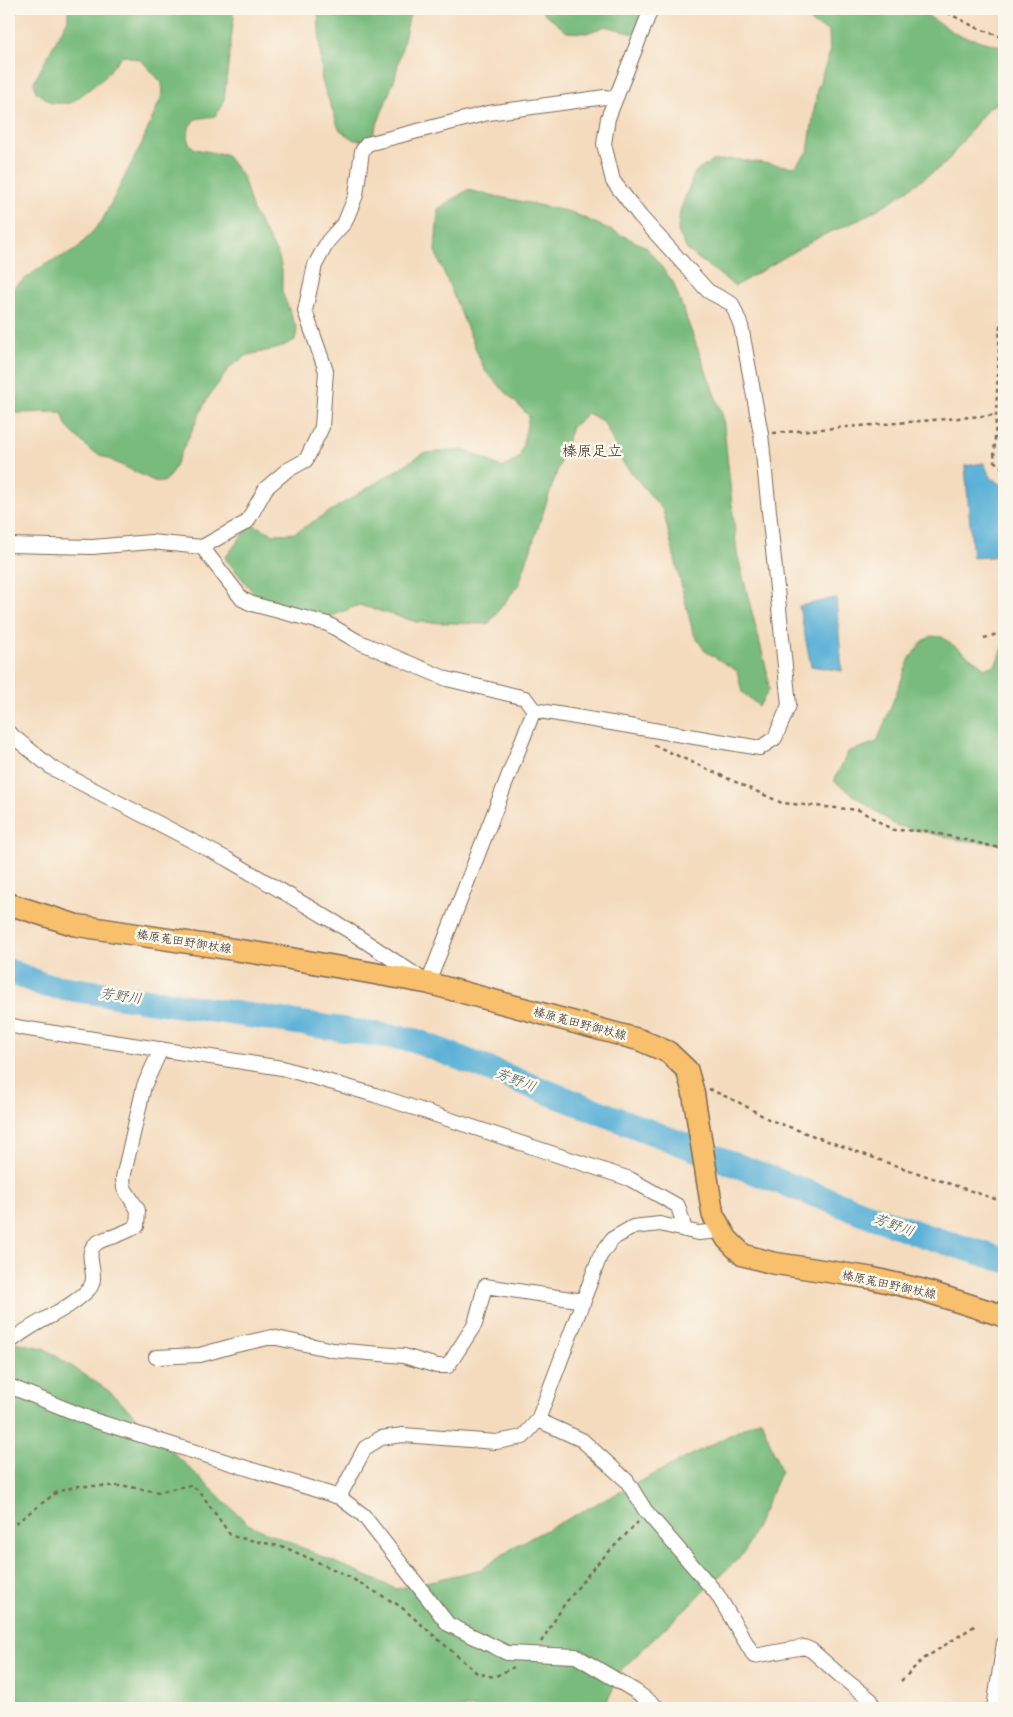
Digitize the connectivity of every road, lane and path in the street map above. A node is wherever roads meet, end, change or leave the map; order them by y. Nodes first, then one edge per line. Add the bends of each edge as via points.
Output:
1 (651, 9) edge
2 (940, 9) edge
3 (1004, 38) edge
4 (615, 100) junction
5 (1004, 318) edge
6 (995, 415) junction
7 (761, 434) junction
8 (1004, 469) edge
9 (9, 545) edge
10 (202, 547) junction
11 (1004, 632) edge
12 (984, 638) dead end
13 (534, 710) junction
14 (9, 733) edge
15 (648, 742) dead end
16 (1004, 849) edge
17 (9, 904) edge
18 (428, 984) junction
19 (9, 1025) edge
20 (161, 1049) junction
21 (691, 1086) junction
22 (1004, 1202) edge
23 (718, 1223) junction
24 (685, 1230) junction
25 (584, 1301) junction
26 (1004, 1316) edge
27 (9, 1343) edge
28 (156, 1357) dead end
29 (9, 1386) edge
30 (538, 1420) junction
31 (339, 1497) junction
32 (644, 1510) junction
33 (9, 1528) edge
34 (976, 1624) dead end
35 (1004, 1643) edge
36 (534, 1653) junction
37 (901, 1681) dead end
38 (871, 1700) dead end
39 (658, 1708) edge
40 (994, 1708) edge

1 - 4 street
2 - 3 path
4 - 7 street via 604,144 613,181 708,291 732,304 741,326
4 - 10 street via 606,97 488,113 367,144 362,151 356,195 346,222 328,241 315,265 305,311 326,371 322,427 306,460 266,488 247,522
5 - 6 path via 1000,324
6 - 7 path
6 - 8 path via 994,461
7 - 13 street via 789,705 775,738 760,748
9 - 10 street via 92,548 151,542
10 - 13 street via 242,599 252,604 328,624 357,641 447,679 526,698
11 - 12 path
13 - 18 street
14 - 18 street via 52,768 228,859 348,930
15 - 16 path via 782,803 859,810 893,830 927,831
17 - 18 main road, 榛原菟田野御杖線 via 75,925 282,957
18 - 21 main road, 榛原菟田野御杖線 via 640,1040 668,1052 687,1070
19 - 20 street
20 - 24 street via 282,1068 375,1094 630,1179 678,1206
20 - 27 street via 144,1086 123,1178 124,1188 138,1210 136,1226 97,1242 90,1258 94,1275 90,1288 66,1308 21,1332
21 - 22 path via 740,1103 770,1120
21 - 23 main road, 榛原菟田野御杖線
23 - 24 street via 698,1233
23 - 26 main road, 榛原菟田野御杖線 via 727,1239 743,1255 773,1263 871,1278
24 - 25 street via 660,1224 633,1227 612,1239 600,1256
25 - 28 street via 485,1286 474,1324 448,1366 404,1356 333,1350 272,1337 200,1355
25 - 30 street
29 - 31 street via 93,1420
30 - 31 street via 523,1437 496,1442 403,1435 381,1438 365,1448
30 - 32 street via 582,1440 627,1481
31 - 36 street via 363,1515 448,1624 507,1653
32 - 36 path via 639,1521 588,1574 564,1605
32 - 38 street via 717,1594 754,1656 804,1647
33 - 36 path via 57,1492 78,1486 125,1486 158,1492 192,1485 231,1536 284,1547 344,1574 400,1606 477,1673 494,1677 524,1663
34 - 37 path via 922,1660
35 - 40 street
36 - 39 street via 576,1656

